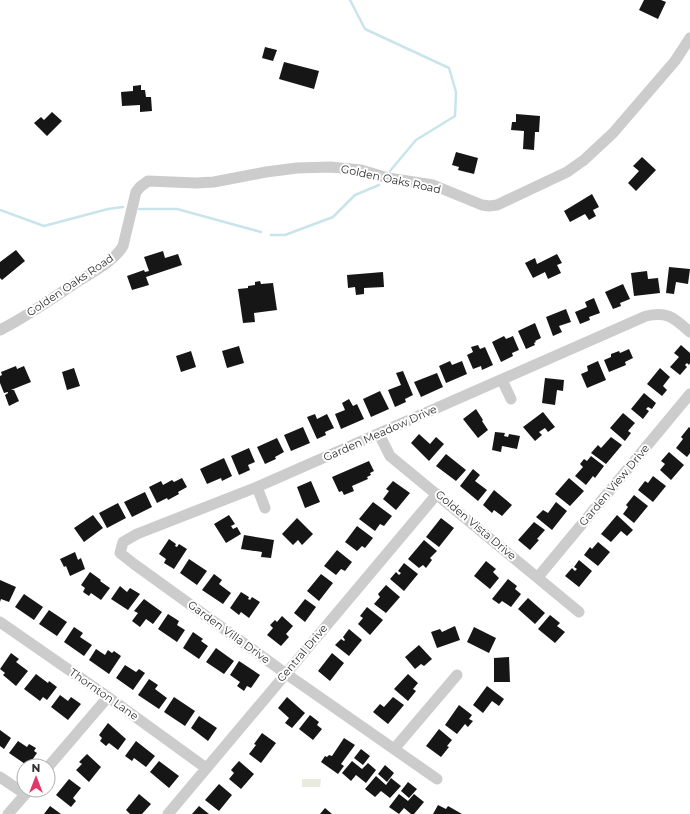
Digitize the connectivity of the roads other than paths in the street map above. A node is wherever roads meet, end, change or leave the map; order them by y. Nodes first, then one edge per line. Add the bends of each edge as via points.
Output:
1 (690, 38) edge
2 (0, 330) edge
3 (690, 332) edge
4 (502, 380) junction
5 (511, 399) dead end
6 (688, 400) edge
7 (379, 434) junction
8 (257, 487) junction
9 (438, 494) junction
10 (265, 508) dead end
11 (120, 553) joint
12 (538, 577) junction
13 (579, 612) dead end
14 (0, 622) edge
15 (285, 673) junction
16 (457, 675) dead end
17 (108, 697) junction
18 (394, 749) junction
19 (56, 758) edge
20 (206, 768) junction
21 (0, 777) edge
22 (437, 779) dead end
23 (16, 786) edge
24 (22, 798) edge
25 (8, 814) edge
26 (168, 814) edge

1 - 2 street, Golden Oaks Road via 675,61 612,133 584,160 567,172 497,205 476,203 433,185 388,178 361,170 330,167 297,168 196,183 148,181 136,192 120,251 45,303
3 - 4 street, Garden Meadow Drive via 668,315 646,316
4 - 5 street
4 - 7 street, Garden Meadow Drive
6 - 12 street, Garden View Drive
7 - 8 street, Garden Meadow Drive
7 - 9 street, Golden Vista Drive via 390,456
8 - 10 street
8 - 11 street, Garden Meadow Drive via 137,534 123,542
9 - 12 street, Golden Vista Drive
9 - 15 street, Central Drive
11 - 15 street, Garden Villa Drive
12 - 13 street, Golden Vista Drive
14 - 17 street, Thornton Lane
15 - 18 street, Garden Villa Drive
15 - 20 street, Central Drive
16 - 18 street
17 - 19 street
17 - 20 street, Thornton Lane
18 - 22 street, Garden Villa Drive
20 - 26 street, Central Drive
21 - 23 street
24 - 25 street

